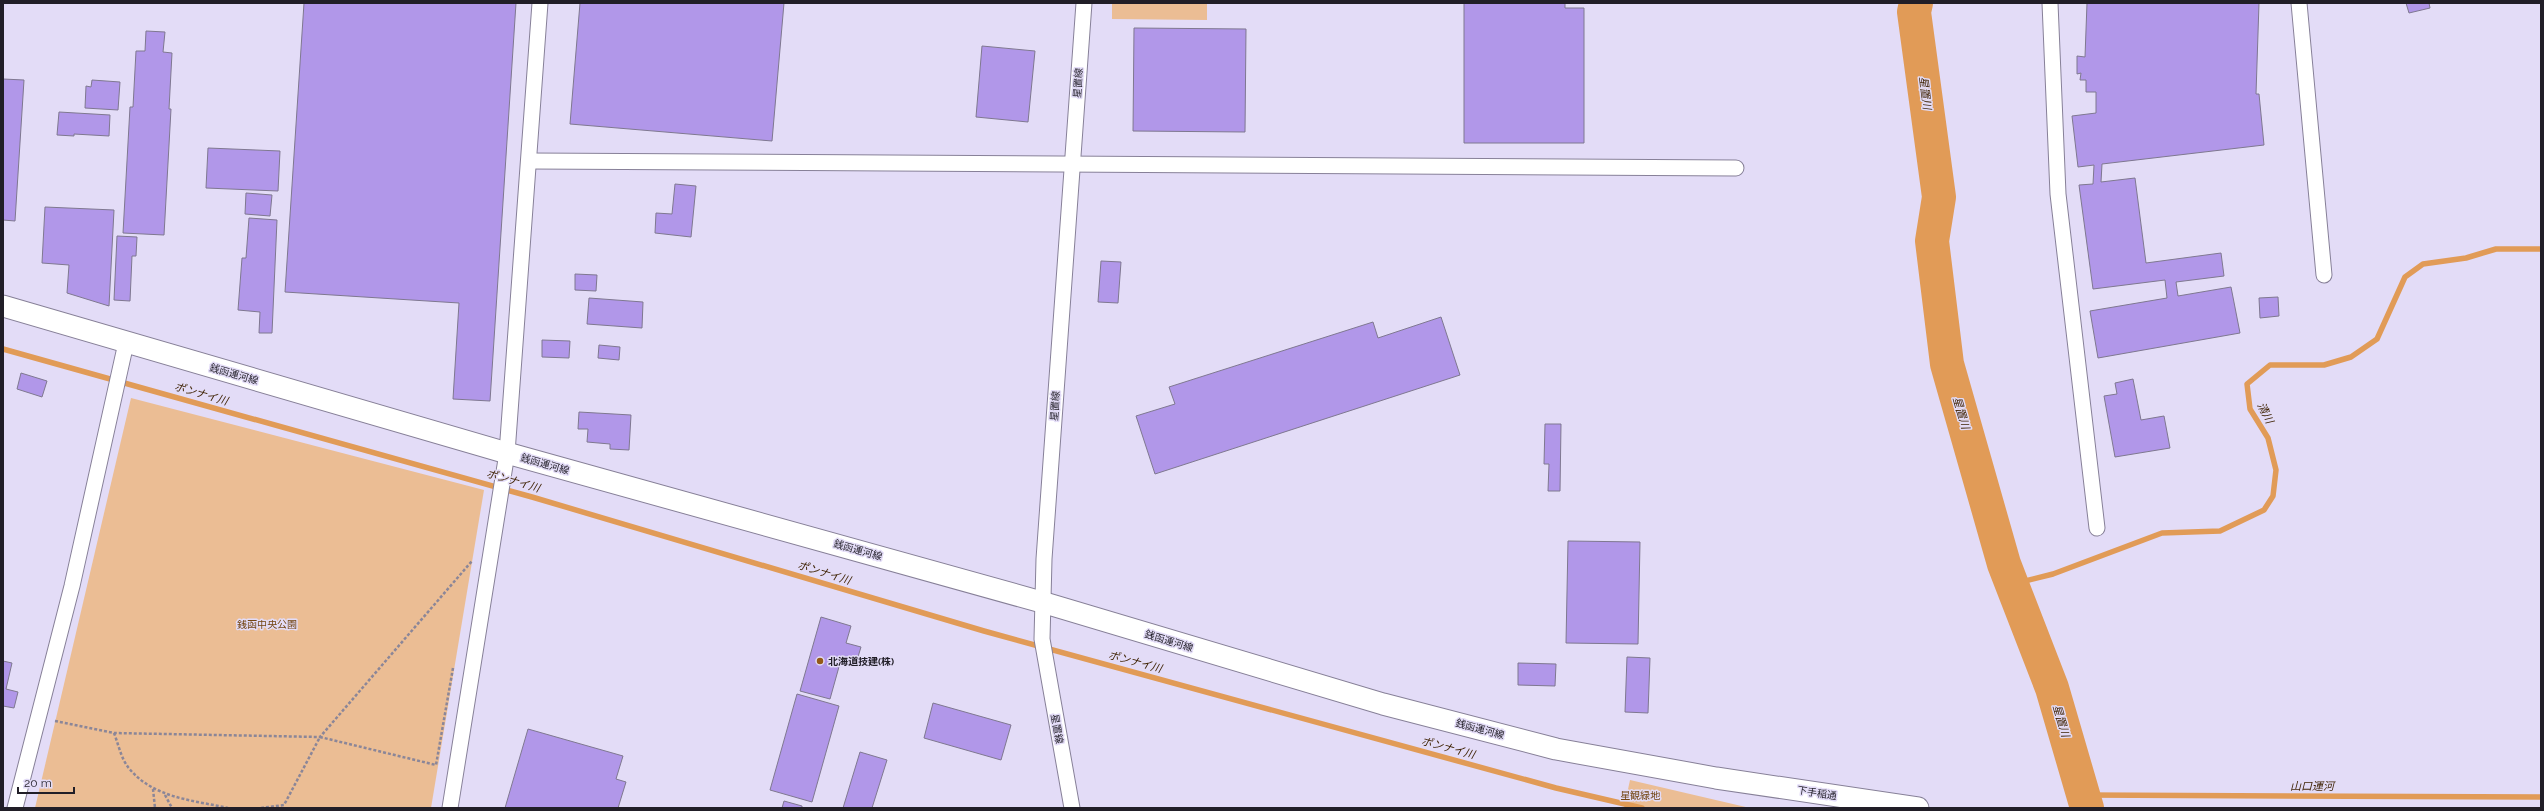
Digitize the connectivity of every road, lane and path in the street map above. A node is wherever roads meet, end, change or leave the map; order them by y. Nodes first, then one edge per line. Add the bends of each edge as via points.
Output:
1 (540, 3) edge
2 (1084, 3) edge
3 (2050, 3) edge
4 (2299, 3) edge
5 (530, 161) junction
6 (1072, 164) junction
7 (1736, 168) dead end
8 (2324, 275) dead end
9 (3, 306) edge
10 (126, 343) junction
11 (507, 453) junction
12 (2097, 528) dead end
13 (474, 559) dead end
14 (1045, 603) junction
15 (54, 721) dead end
16 (114, 733) junction
17 (320, 737) junction
18 (436, 765) dead end
19 (1716, 778) joint
20 (153, 789) junction
21 (164, 794) junction
22 (15, 808) edge
23 (154, 808) edge
24 (172, 808) edge
25 (228, 808) edge
26 (261, 808) edge
27 (450, 808) edge
28 (1072, 808) edge
29 (1918, 808) edge

1 - 5 street
2 - 6 street, 星置線
3 - 12 street via 2058,194
4 - 8 street
5 - 6 street
5 - 11 street
6 - 7 street
6 - 14 street, 星置線 via 1044,559
9 - 10 street, 銭函運河線
10 - 11 street, 銭函運河線
10 - 22 street via 72,586
11 - 14 street, 銭函運河線
11 - 27 street
13 - 17 path
14 - 19 street, 銭函運河線 via 1383,704 1556,749
14 - 28 street, 星置線 via 1042,639 1045,662
15 - 16 path
16 - 17 path
16 - 20 path via 128,766
17 - 18 path
17 - 26 path via 284,805
19 - 29 street, 下手稲通
20 - 21 path
20 - 23 path
21 - 24 path
21 - 25 path

